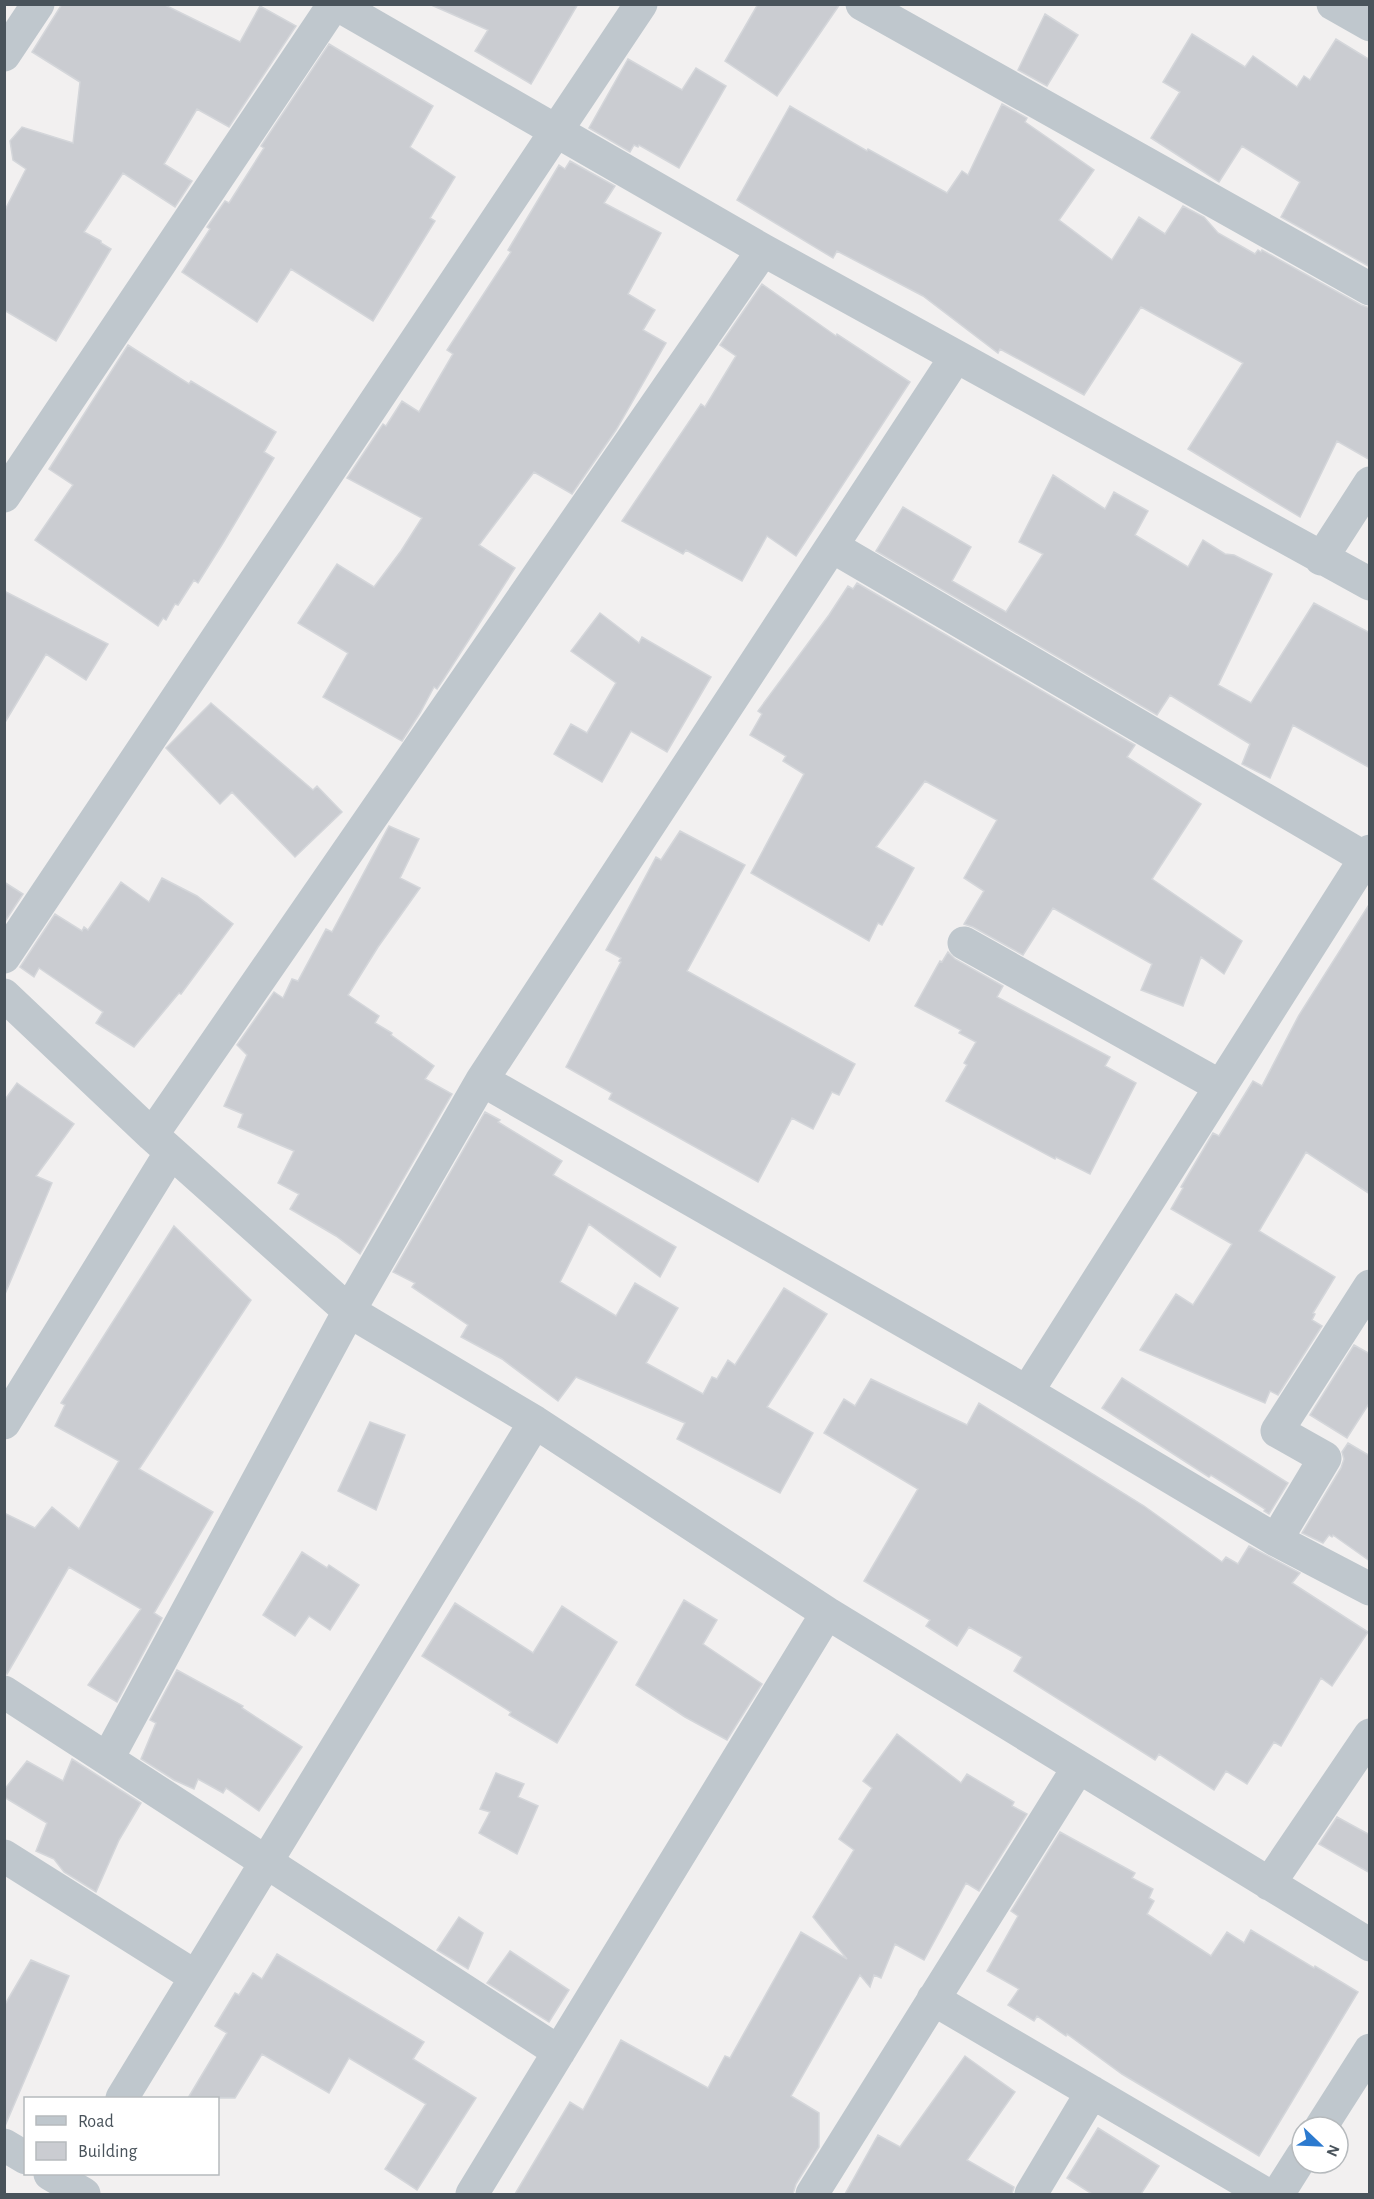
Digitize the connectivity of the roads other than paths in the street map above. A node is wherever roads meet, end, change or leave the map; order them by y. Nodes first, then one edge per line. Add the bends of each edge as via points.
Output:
1 (38, 4) edge
2 (335, 4) edge
3 (641, 4) edge
4 (862, 4) edge
5 (1333, 4) edge
6 (1370, 26) edge
7 (4, 55) edge
8 (555, 133) junction
9 (763, 250) junction
10 (1370, 289) edge
11 (955, 358) junction
12 (1370, 483) edge
13 (4, 496) edge
14 (833, 547) junction
15 (1321, 559) junction
16 (1370, 584) edge
17 (1367, 854) edge
18 (964, 943) dead end
19 (4, 957) edge
20 (9, 1010) edge
21 (483, 1080) junction
22 (1220, 1086) junction
23 (161, 1144) junction
24 (1370, 1286) edge
25 (349, 1311) junction
26 (1027, 1392) junction
27 (535, 1422) junction
28 (4, 1423) edge
29 (1276, 1540) junction
30 (1370, 1589) edge
31 (827, 1613) junction
32 (4, 1692) edge
33 (1370, 1735) edge
34 (108, 1758) junction
35 (1078, 1768) junction
36 (4, 1856) edge
37 (266, 1862) junction
38 (1269, 1884) junction
39 (1370, 1944) edge
40 (196, 1977) junction
41 (933, 1999) junction
42 (1370, 2050) edge
43 (559, 2052) junction
44 (1092, 2092) junction
45 (123, 2097) edge
46 (1329, 2115) edge
47 (4, 2145) edge
48 (24, 2157) edge
49 (1290, 2175) edge
50 (472, 2194) edge
51 (812, 2194) edge
52 (1031, 2194) edge
53 (1266, 2194) edge
54 (1278, 2194) edge

1 - 7 street
2 - 8 street
2 - 13 street
3 - 8 street
4 - 10 street
5 - 6 street
8 - 9 street
8 - 19 street
9 - 11 street
9 - 23 street
11 - 14 street
11 - 15 street
12 - 15 street
14 - 17 street
14 - 21 street
15 - 16 street
17 - 22 street
18 - 22 street
20 - 23 street
21 - 25 street
21 - 26 street
22 - 26 street
23 - 25 street
23 - 28 street
24 - 29 street via 1277,1431 1324,1458
25 - 27 street
25 - 34 street
26 - 29 street
27 - 31 street
27 - 37 street
29 - 30 street
31 - 35 street
31 - 43 street
32 - 34 street
33 - 38 street
34 - 37 street
35 - 38 street
35 - 41 street
36 - 40 street
37 - 40 street
37 - 43 street
38 - 39 street
40 - 45 street
41 - 44 street
41 - 51 street
42 - 46 street
43 - 50 street
44 - 52 street
44 - 53 street
47 - 48 street
49 - 54 street

